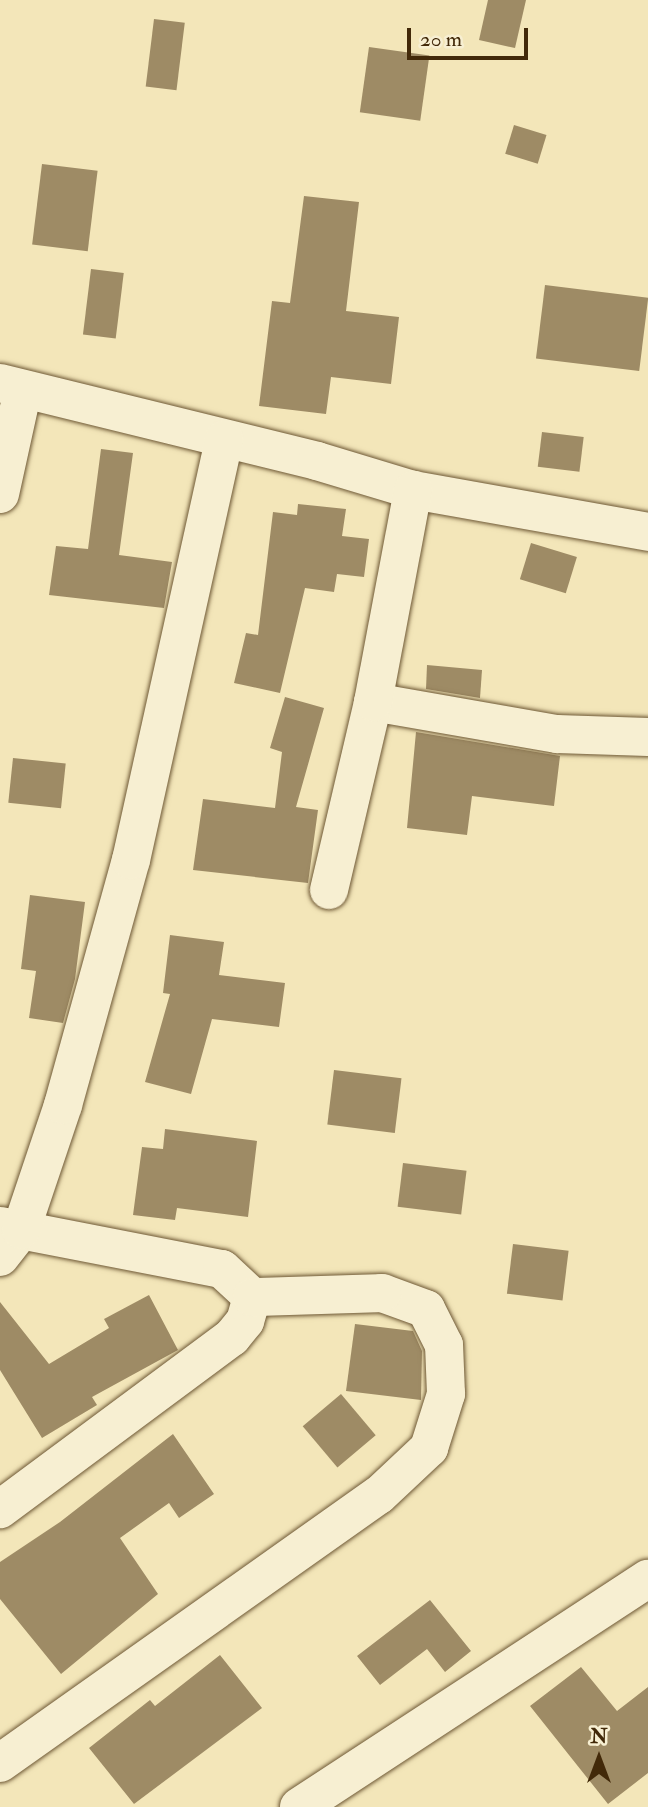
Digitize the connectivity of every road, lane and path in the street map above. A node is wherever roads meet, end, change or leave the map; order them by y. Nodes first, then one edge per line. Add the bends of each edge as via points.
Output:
1 (11, 386) edge
2 (224, 439) junction
3 (413, 490) junction
4 (0, 494) edge
5 (648, 532) edge
6 (373, 702) junction
7 (648, 737) edge
8 (329, 890) dead end
9 (7, 1238) edge
10 (252, 1297) junction
11 (0, 1509) edge
12 (648, 1579) edge
13 (0, 1763) edge
14 (299, 1807) edge

1 - 2 street
1 - 4 street
2 - 3 street
2 - 9 street via 131,860 63,1105
3 - 5 street
3 - 6 street
6 - 7 street via 557,734
6 - 8 street
9 - 10 street via 222,1269
10 - 11 street via 245,1321 232,1337
10 - 13 street via 382,1293 426,1308 444,1345 446,1394 429,1448 379,1494
12 - 14 street

